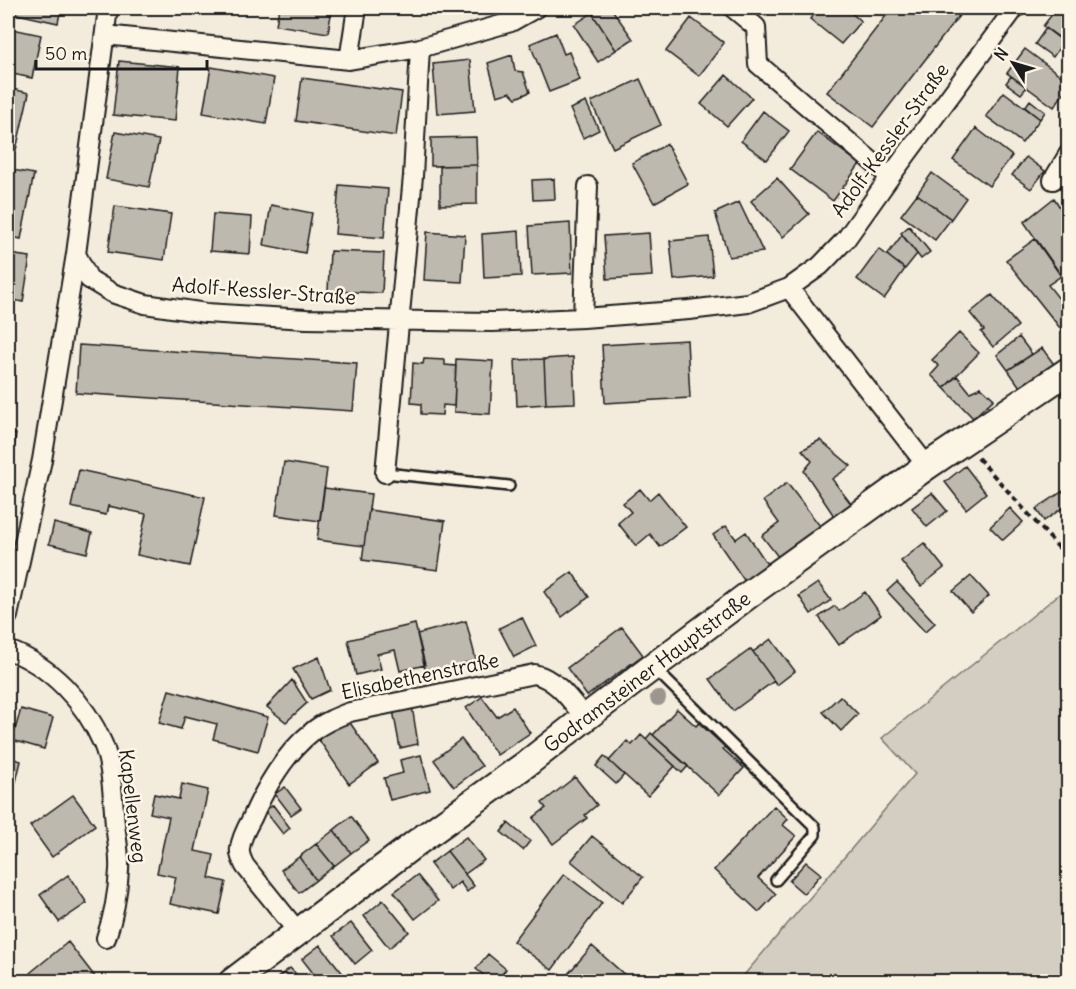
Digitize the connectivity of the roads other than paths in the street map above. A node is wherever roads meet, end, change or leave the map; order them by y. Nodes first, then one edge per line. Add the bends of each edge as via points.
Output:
1 (108, 8) edge
2 (357, 8) edge
3 (536, 8) edge
4 (733, 8) edge
5 (1015, 8) edge
6 (105, 35) junction
7 (420, 48) junction
8 (349, 60) junction
9 (1068, 155) edge
10 (890, 177) junction
11 (1053, 180) dead end
12 (588, 186) dead end
13 (76, 254) junction
14 (789, 288) junction
15 (583, 318) junction
16 (399, 321) junction
17 (1068, 371) edge
18 (927, 466) junction
19 (385, 473) joint
20 (509, 486) dead end
21 (8, 616) edge
22 (8, 650) edge
23 (653, 667) junction
24 (585, 718) junction
25 (776, 880) dead end
26 (298, 932) junction
27 (106, 938) dead end
28 (244, 978) edge

1 - 6 street
2 - 8 street
3 - 7 street via 511,22
4 - 10 street via 756,27 758,64
5 - 10 street, Adolf-Kessler-Straße
6 - 8 street
6 - 13 street
7 - 8 street
7 - 16 street
9 - 11 street
10 - 14 street, Adolf-Kessler-Straße via 846,239 820,266
12 - 15 street
13 - 16 street, Adolf-Kessler-Straße via 89,279 112,293 145,304 217,314
13 - 21 street via 42,460
14 - 15 street, Adolf-Kessler-Straße via 748,303
14 - 18 street
15 - 16 street, Adolf-Kessler-Straße
16 - 19 street
17 - 18 main road, Godramsteiner Hauptstraße
18 - 23 main road, Godramsteiner Hauptstraße
19 - 20 lane
22 - 27 street, Kapellenweg via 56,678 86,712 103,745 111,778 119,870
23 - 24 main road, Godramsteiner Hauptstraße
23 - 25 lane via 815,827 815,835
24 - 26 main road, Godramsteiner Hauptstraße
24 - 26 street, Elisabethenstraße via 550,680 534,674 350,712 314,729 262,794 240,848 245,866
26 - 28 main road, Godramsteiner Hauptstraße

